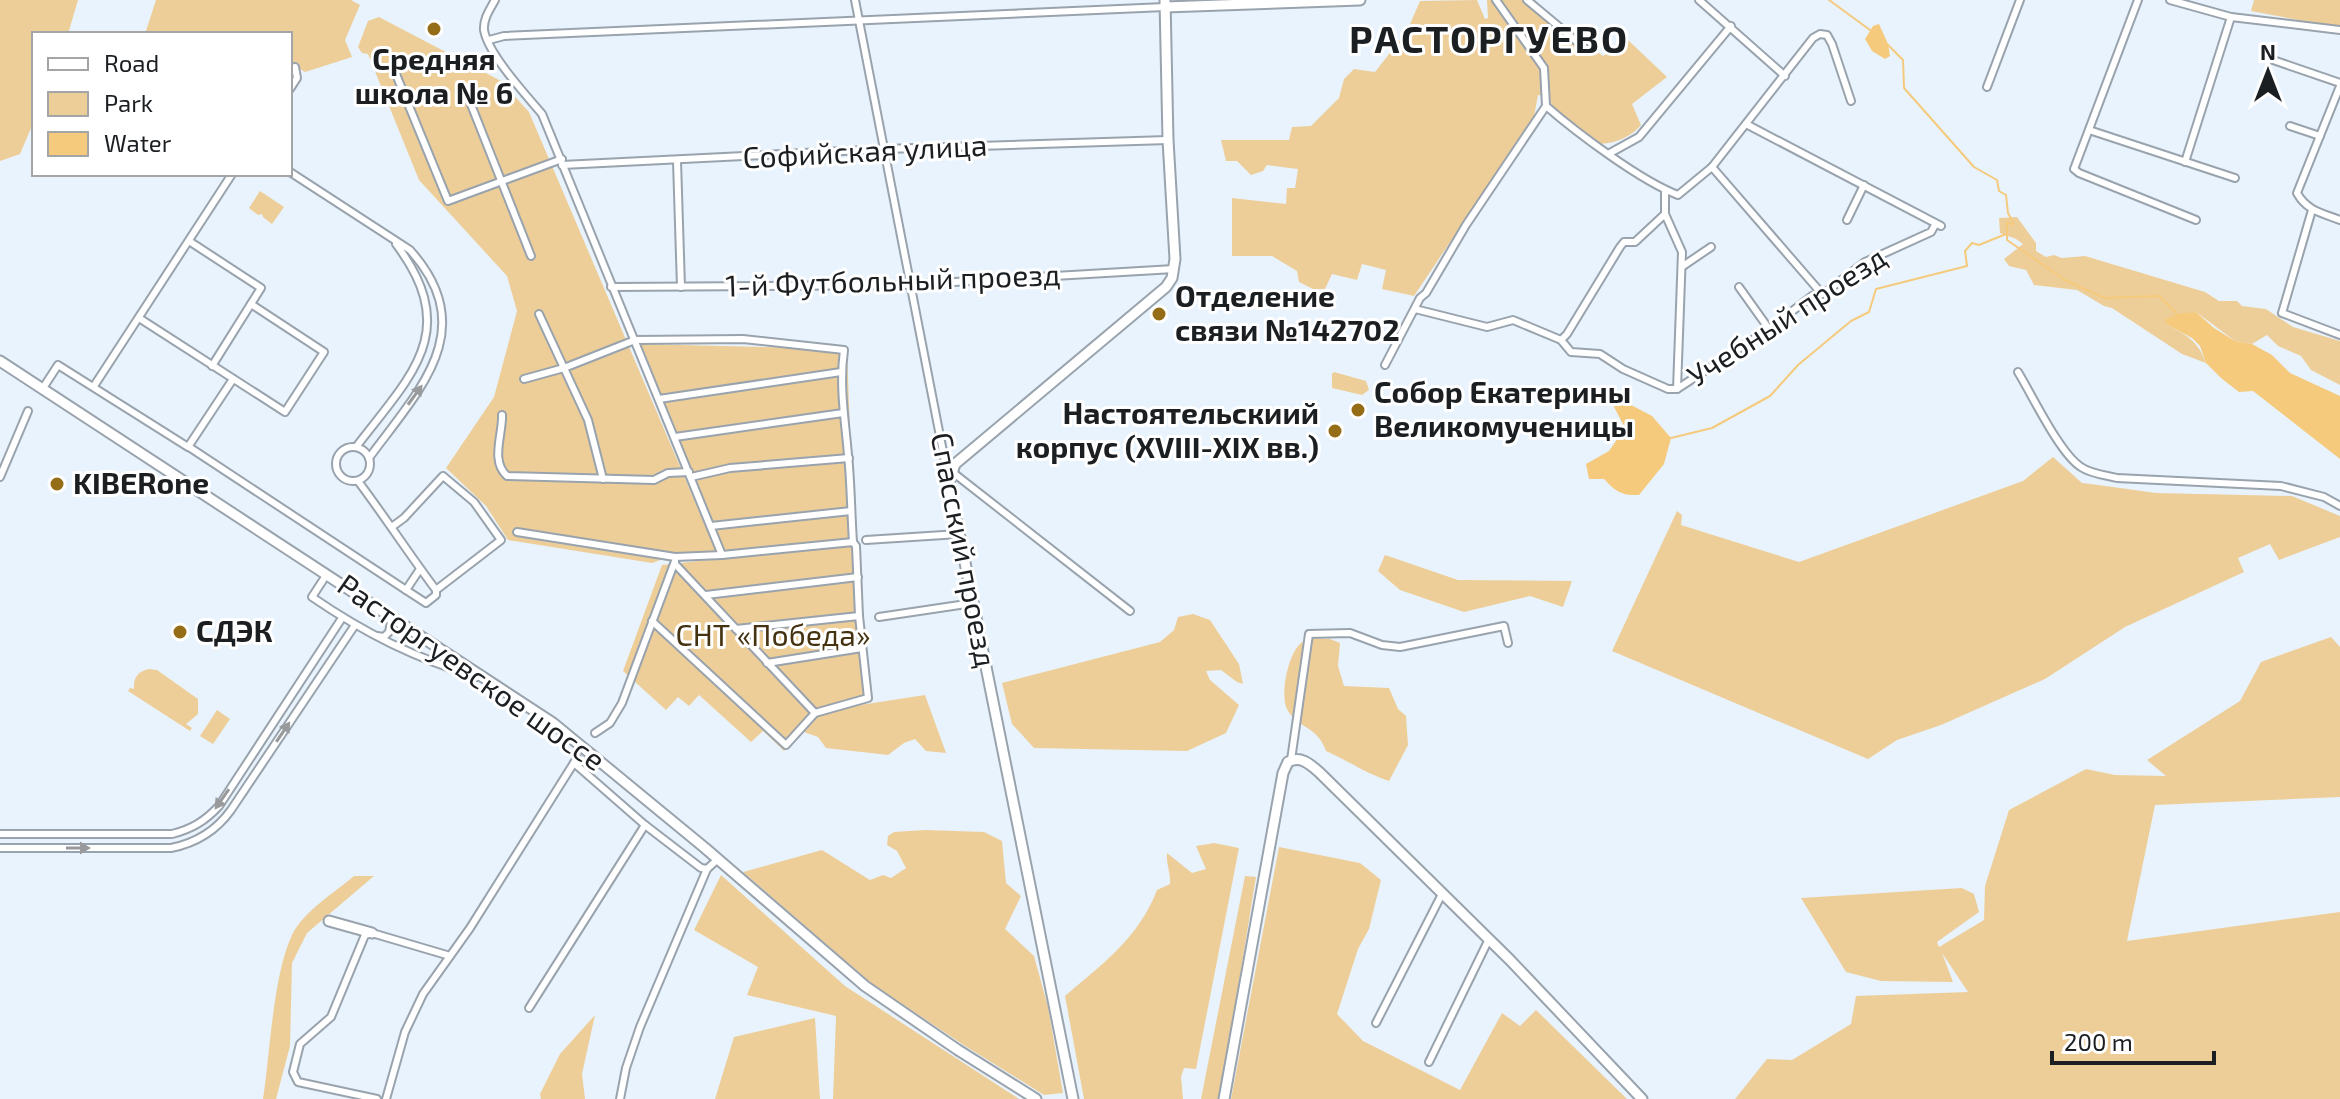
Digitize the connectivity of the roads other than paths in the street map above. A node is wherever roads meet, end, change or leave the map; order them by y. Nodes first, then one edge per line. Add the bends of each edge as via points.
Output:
1 (495, 0) edge
2 (855, 0) edge
3 (1360, 0) edge
4 (1496, 0) edge
5 (1527, 0) edge
6 (1699, 0) edge
7 (2020, 0) edge
8 (2138, 0) edge
9 (2170, 0) edge
10 (1165, 4) edge
11 (2231, 17) junction
12 (859, 20) junction
13 (1731, 26) junction
14 (2340, 30) edge
15 (489, 40) junction
16 (1587, 50) dead end
17 (2273, 60) dead end
18 (295, 67) dead end
19 (393, 67) dead end
20 (1785, 76) junction
21 (2340, 84) edge
22 (292, 86) edge
23 (1987, 87) dead end
24 (1851, 101) dead end
25 (470, 102) dead end
26 (1546, 106) junction
27 (1746, 124) junction
28 (2290, 126) dead end
29 (2089, 130) junction
30 (2320, 136) junction
31 (1168, 140) junction
32 (885, 149) junction
33 (1610, 153) junction
34 (677, 161) junction
35 (562, 162) junction
36 (2185, 162) junction
37 (1712, 167) junction
38 (292, 173) edge
39 (231, 176) edge
40 (2235, 178) dead end
41 (503, 181) junction
42 (1864, 185) junction
43 (1665, 190) junction
44 (2312, 210) junction
45 (1665, 214) junction
46 (1847, 220) dead end
47 (2196, 220) dead end
48 (2340, 220) edge
49 (391, 238) junction
50 (189, 241) junction
51 (1711, 247) dead end
52 (531, 256) dead end
53 (1683, 266) junction
54 (1174, 269) junction
55 (911, 284) junction
56 (611, 287) junction
57 (681, 287) junction
58 (1739, 287) dead end
59 (1822, 294) junction
60 (251, 304) junction
61 (1415, 309) junction
62 (539, 314) dead end
63 (139, 318) junction
64 (1769, 329) junction
65 (2340, 335) edge
66 (635, 340) junction
67 (1561, 340) junction
68 (0, 361) edge
69 (1385, 365) dead end
70 (212, 366) junction
71 (564, 368) junction
72 (841, 372) junction
73 (2018, 372) dead end
74 (233, 379) junction
75 (524, 379) dead end
76 (94, 386) junction
77 (43, 388) junction
78 (1677, 389) junction
79 (659, 399) junction
80 (28, 411) dead end
81 (843, 413) junction
82 (502, 415) dead end
83 (675, 437) junction
84 (189, 447) junction
85 (356, 447) junction
86 (369, 458) junction
87 (849, 458) junction
88 (951, 471) junction
89 (690, 474) junction
90 (0, 477) edge
91 (603, 479) junction
92 (358, 481) junction
93 (2340, 506) edge
94 (851, 511) junction
95 (393, 526) junction
96 (711, 526) junction
97 (517, 532) dead end
98 (959, 534) junction
99 (866, 540) dead end
100 (854, 544) junction
101 (722, 555) junction
102 (675, 560) junction
103 (420, 569) junction
104 (327, 574) junction
105 (858, 577) junction
106 (406, 590) junction
107 (436, 590) junction
108 (706, 595) junction
109 (973, 603) junction
110 (1130, 611) dead end
111 (387, 614) junction
112 (859, 616) junction
113 (879, 617) dead end
114 (342, 618) junction
115 (652, 621) junction
116 (355, 625) junction
117 (736, 629) junction
118 (374, 636) junction
119 (1508, 643) dead end
120 (862, 648) junction
121 (320, 652) junction
122 (331, 660) junction
123 (767, 663) junction
124 (489, 681) junction
125 (815, 713) junction
126 (595, 733) dead end
127 (1291, 760) junction
128 (238, 776) junction
129 (249, 783) junction
130 (645, 825) junction
131 (0, 834) edge
132 (105, 835) junction
133 (0, 848) edge
134 (105, 848) junction
135 (718, 859) junction
136 (707, 869) junction
137 (1442, 894) junction
138 (329, 921) dead end
139 (372, 933) junction
140 (1489, 939) junction
141 (450, 956) junction
142 (529, 1008) dead end
143 (1376, 1023) dead end
144 (1429, 1062) dead end
145 (377, 1099) edge
146 (386, 1099) edge
147 (620, 1099) edge
148 (1036, 1099) edge
149 (1073, 1099) edge
150 (1224, 1099) edge
151 (1642, 1099) edge

1 - 15 street via 485,19
2 - 12 street, Спасский проезд
3 - 10 main road
4 - 26 street via 1544,68
5 - 16 street
6 - 13 street
7 - 23 street
8 - 29 street
9 - 11 street
10 - 12 street
10 - 31 main road
11 - 14 street
11 - 36 street
12 - 15 street
12 - 32 street, Спасский проезд
13 - 20 street
13 - 33 street via 1639,137
15 - 35 street via 542,114
17 - 21 street
18 - 22 street
19 - 41 street, Софийская улица via 448,201
20 - 24 street via 1813,38 1827,35
20 - 27 street
21 - 30 street
25 - 41 street
26 - 33 street
26 - 61 street
27 - 37 street
27 - 42 street
28 - 30 street
29 - 36 street
29 - 47 street via 2074,169
30 - 44 street via 2297,193
31 - 32 street, Софийская улица
31 - 54 main road
32 - 34 street, Софийская улица
32 - 55 street, Спасский проезд
33 - 43 street
34 - 35 street, Софийская улица
34 - 57 street
35 - 41 street, Софийская улица
35 - 56 street
36 - 40 street
37 - 43 street via 1678,195
37 - 59 street
38 - 49 street
39 - 50 street
41 - 52 street
42 - 46 street
42 - 59 street, Учебный проезд via 1938,226 1865,262
43 - 45 street
44 - 48 street
44 - 65 street via 2282,313
45 - 53 street
45 - 67 street via 1635,242 1624,242
49 - 85 street via 424,291 425,347 418,365
86 -> 49 street via 430,374 442,332 431,279 410,250
50 - 60 street via 261,288
50 - 63 street
51 - 53 street
53 - 78 street
54 - 55 street, 1-й Футбольный проезд
54 - 88 main road via 1166,287
55 - 57 street, 1-й Футбольный проезд
55 - 88 street, Спасский проезд
56 - 57 street, 1-й Футбольный проезд
56 - 66 street
58 - 64 street
59 - 64 street, Учебный проезд
60 - 70 street
60 - 74 street via 324,352 285,412
61 - 67 street, Учебный проезд via 1487,327 1513,320
61 - 69 street
62 - 71 street
63 - 70 street
63 - 76 street
64 - 78 street, Учебный проезд
66 - 71 street
66 - 72 street via 743,339 844,350
66 - 79 street
67 - 78 street, Учебный проезд via 1571,352 1600,354 1623,369
68 - 77 main road, Расторгуевское шоссе
70 - 74 street
71 - 75 street
71 - 91 street via 588,420
72 - 79 street
72 - 81 street
73 - 93 street via 2068,456 2094,473 2281,486
74 - 84 street
76 - 77 street via 58,365
76 - 84 street
77 - 104 main road, Расторгуевское шоссе
79 - 83 street
80 - 90 street
81 - 83 street
81 - 87 street
82 - 91 street via 500,466 507,476
83 - 89 street
84 - 106 street
85 - 86 street
85 - 92 street via 340,452 335,462 342,478
86 - 92 street via 369,469
87 - 89 street
87 - 94 street
88 - 98 main road, Спасский проезд
88 - 110 street
89 - 91 street
89 - 96 street
92 - 95 street
94 - 96 street
94 - 100 street
95 - 103 street
95 - 107 street via 443,476 474,502 501,540
96 - 101 street
97 - 102 street
98 - 99 street
98 - 109 main road, Спасский проезд
100 - 101 street
100 - 105 street
101 - 102 street
102 - 108 street
102 - 115 street
103 - 106 street
103 - 107 street
104 - 111 main road, Расторгуевское шоссе
104 - 114 street via 312,597
105 - 108 street
105 - 112 street
106 - 107 street via 426,603
108 - 117 street
109 - 113 street
109 - 149 main road, Спасский проезд
111 - 118 street via 389,632
111 - 124 main road, Расторгуевское шоссе
112 - 117 street
112 - 120 street
114 - 116 street
114 - 121 street
115 - 125 street via 786,745
115 - 126 street via 622,703 610,723
116 - 118 street
116 - 122 street
117 - 123 street
118 - 124 street via 426,661
119 - 127 street via 1504,626 1400,647 1350,633 1309,634
120 - 123 street
120 - 125 street via 868,698
121 - 122 street
121 - 128 street
129 -> 122 street
123 - 125 street
124 - 135 main road, Расторгуевское шоссе via 570,735
127 - 137 main road via 1311,765
127 - 150 main road via 1280,788
128 - 129 street
128 -> 132 street via 219,806 192,828 172,834
129 - 134 street via 223,821 196,841 171,848
130 - 136 street
130 - 141 street via 575,760
130 - 142 street
131 - 132 street
132 - 134 street
133 -> 134 street
135 - 136 street
135 - 148 main road, Расторгуевское шоссе via 865,986
136 - 147 street via 640,1027
137 - 140 main road
137 - 143 street
138 - 139 main road
139 - 141 street
139 - 145 street via 361,941 331,1017 300,1044 293,1072 298,1082
140 - 144 street
140 - 151 main road
141 - 146 street via 410,1017

